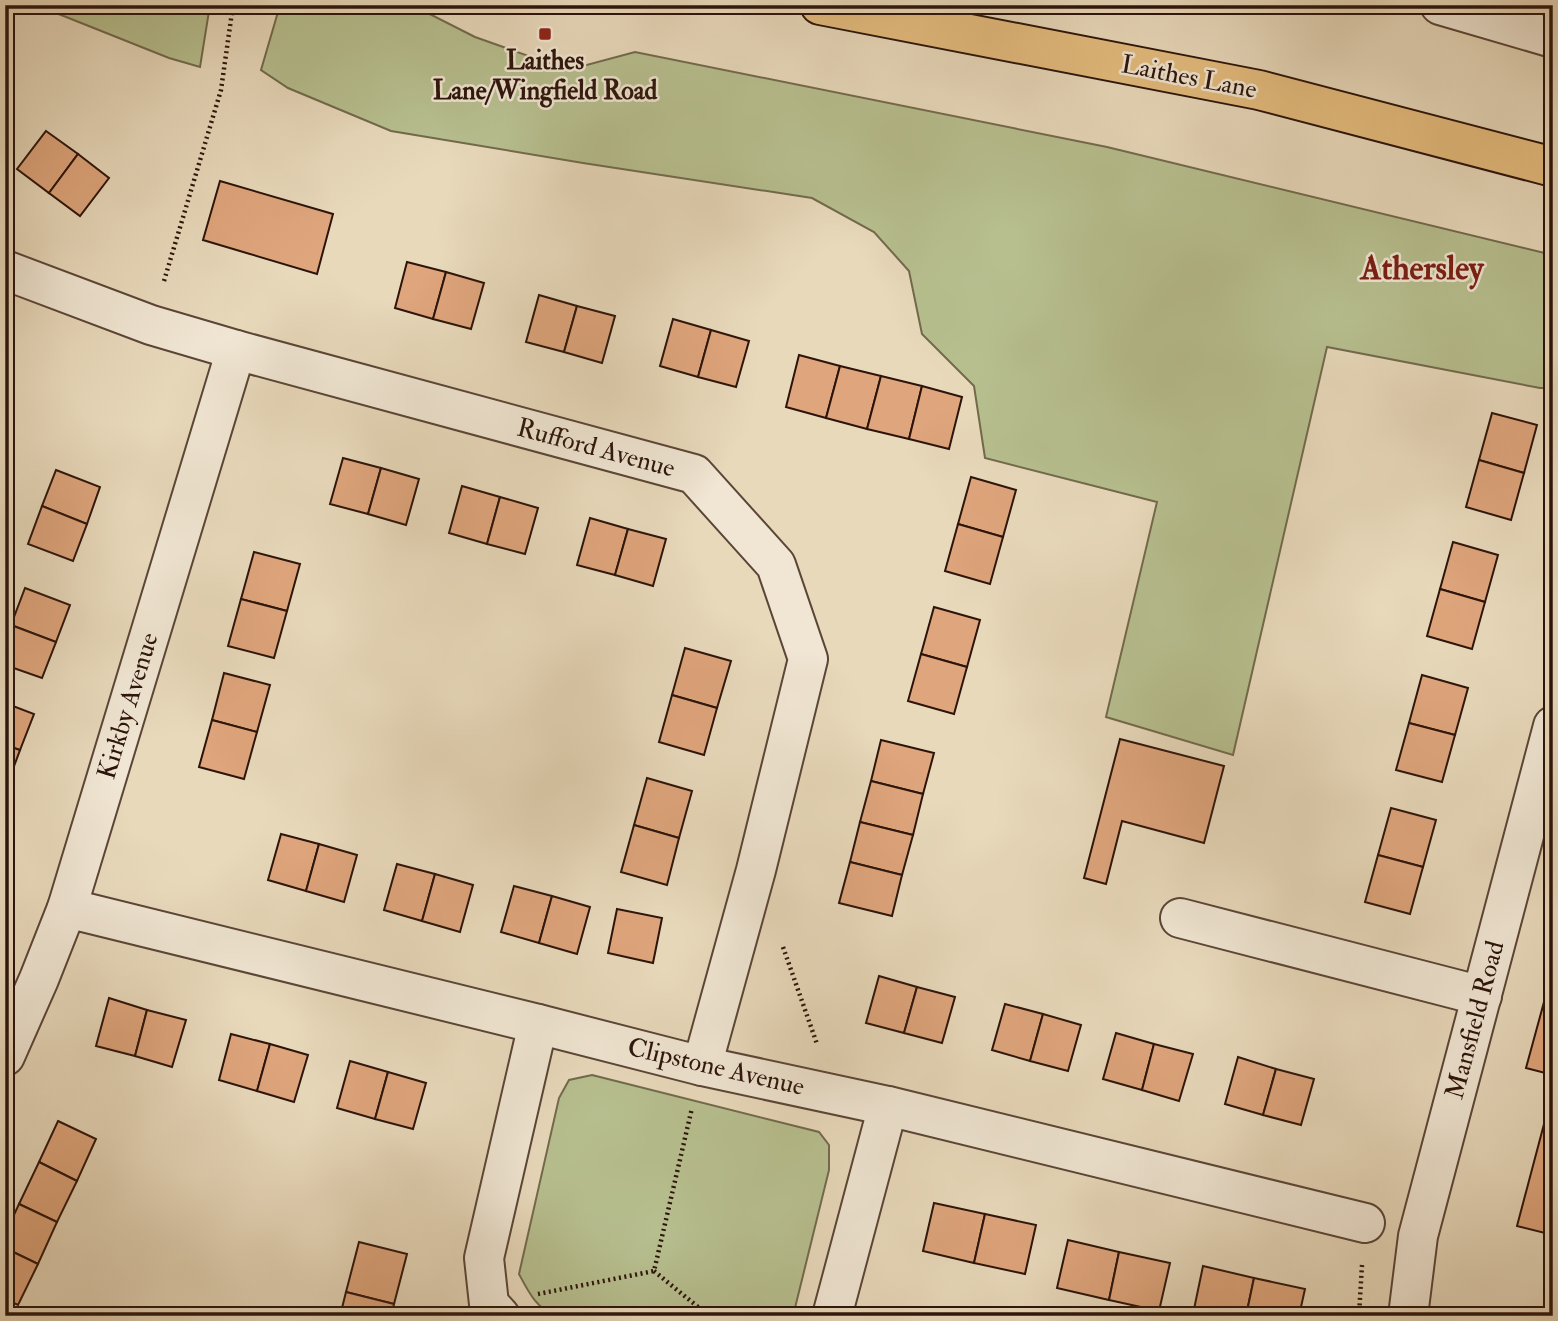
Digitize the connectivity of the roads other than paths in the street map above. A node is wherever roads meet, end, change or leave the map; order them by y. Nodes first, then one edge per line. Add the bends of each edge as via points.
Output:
1 (820, 5) edge
2 (1440, 5) edge
3 (1553, 37) edge
4 (1553, 167) edge
5 (5, 270) edge
6 (236, 350) junction
7 (1553, 726) edge
8 (68, 908) junction
9 (1180, 918) dead end
10 (1482, 996) junction
11 (538, 1024) junction
12 (5, 1056) edge
13 (702, 1066) junction
14 (888, 1107) junction
15 (1365, 1223) dead end
16 (495, 1310) edge
17 (832, 1316) edge
18 (1408, 1316) edge

1 - 4 main road, Laithes Lane via 1259,90
2 - 3 street
5 - 6 street, Rufford Avenue via 151,326
6 - 8 street, Kirkby Avenue
6 - 13 street, Rufford Avenue via 694,474 776,565 808,659
7 - 10 street, Mansfield Road
8 - 11 street, Clipstone Avenue
8 - 12 street, Kirkby Avenue
9 - 10 street
10 - 18 street, Mansfield Road via 1418,1236
11 - 13 street, Clipstone Avenue
11 - 16 street via 484,1258
13 - 14 street, Clipstone Avenue
14 - 15 street, Clipstone Avenue
14 - 17 street

